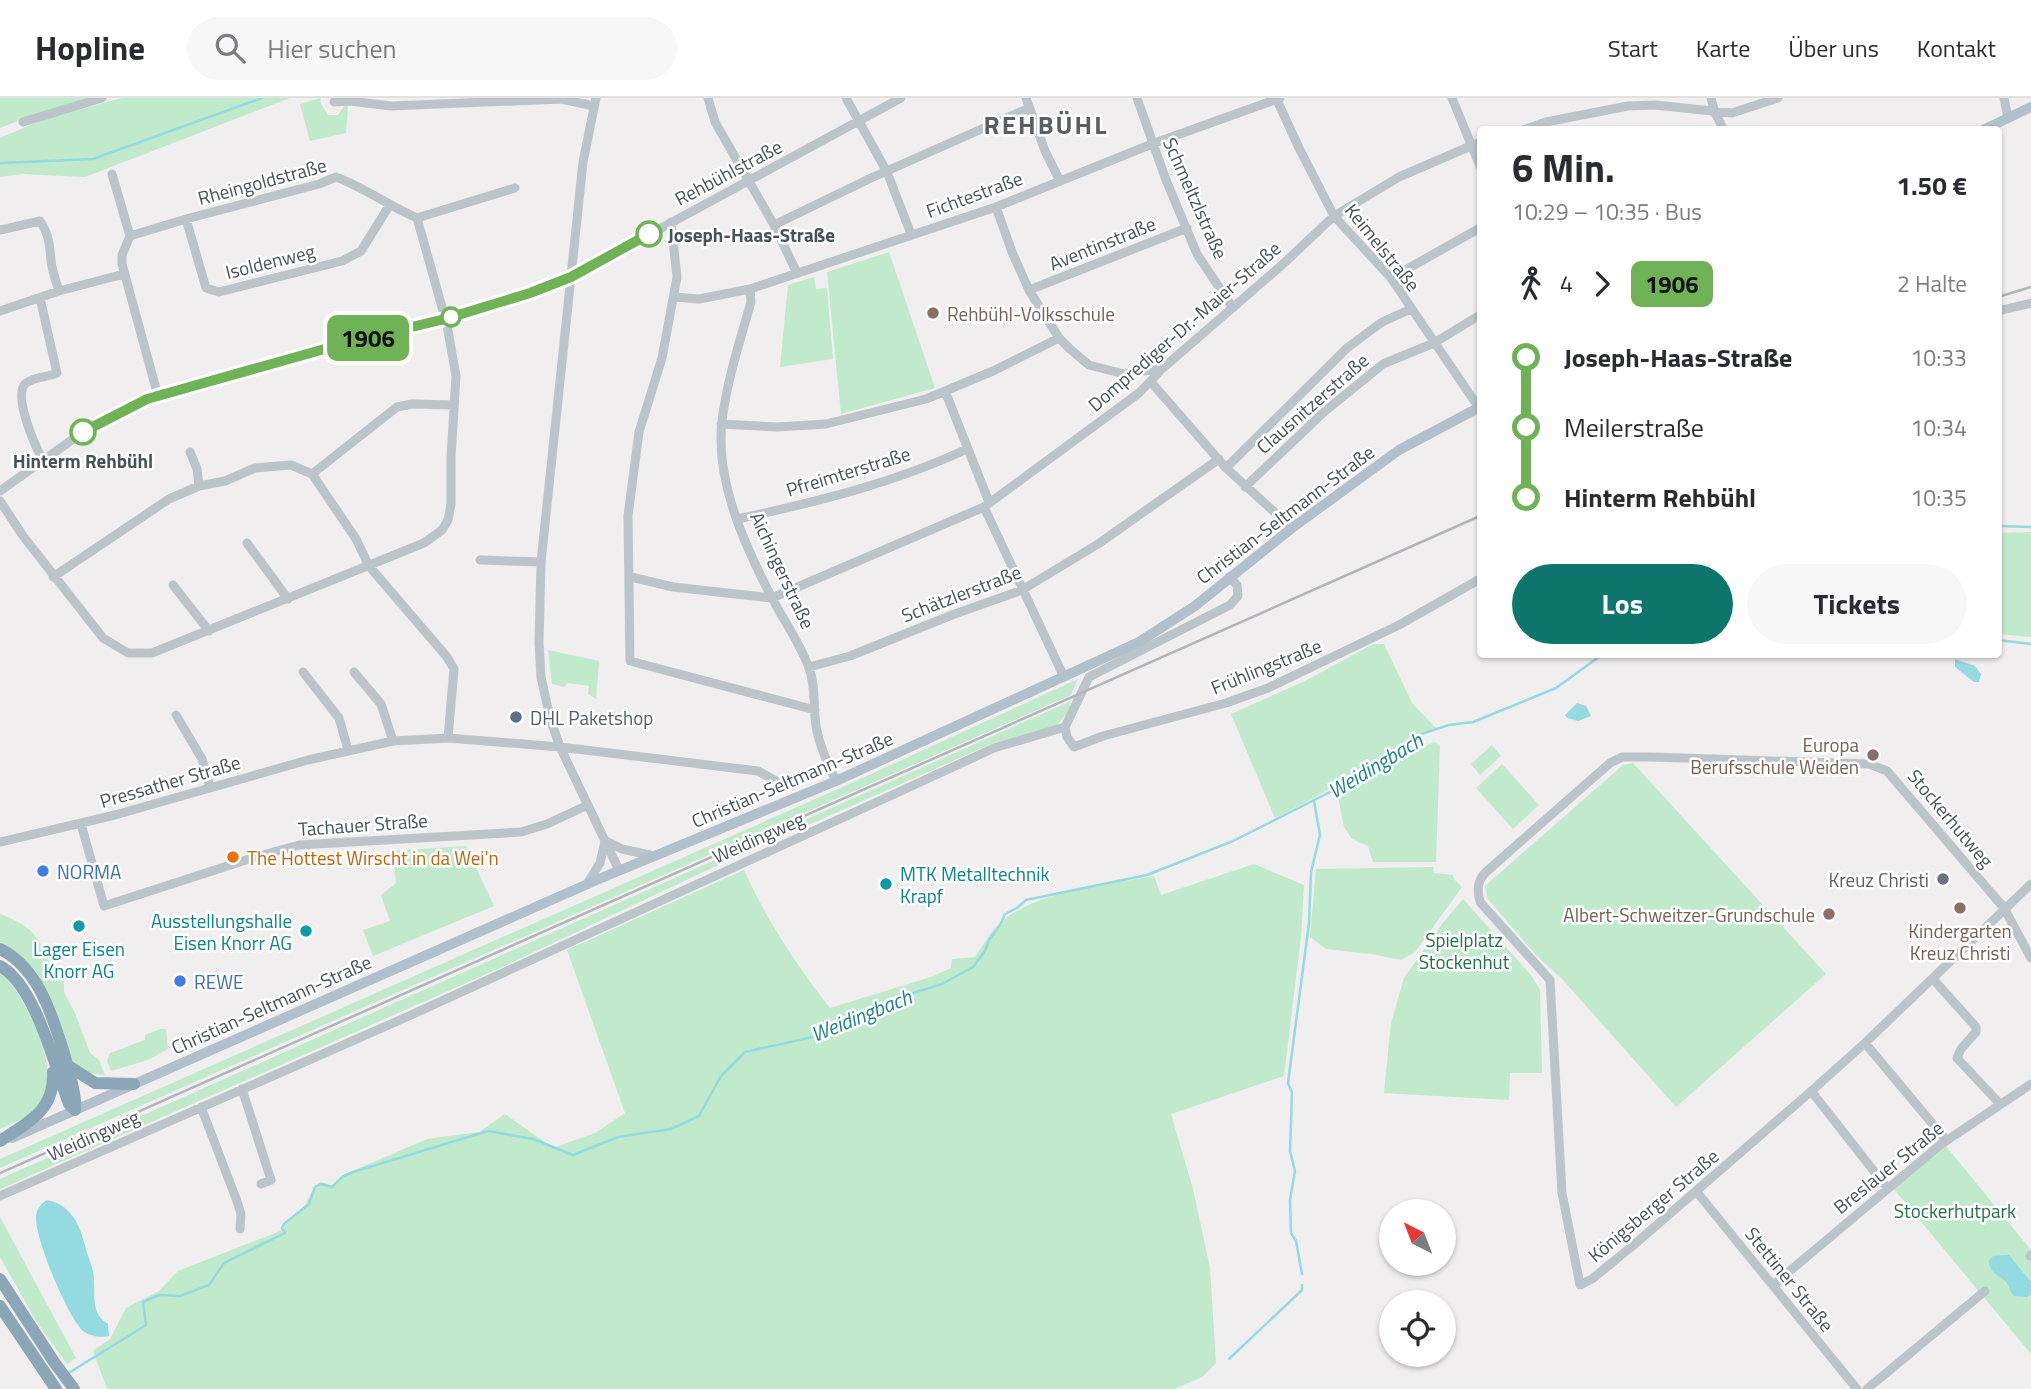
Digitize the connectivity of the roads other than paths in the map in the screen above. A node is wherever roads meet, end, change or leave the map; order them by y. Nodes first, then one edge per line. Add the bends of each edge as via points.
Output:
1 (102, 98) edge
2 (708, 98) edge
3 (846, 98) edge
4 (901, 98) edge
5 (1138, 98) edge
6 (1278, 98) edge
7 (1452, 98) edge
8 (1711, 98) edge
9 (1778, 98) edge
10 (2004, 98) edge
11 (334, 102) dead end
12 (595, 102) edge
13 (1028, 103) edge
14 (2031, 107) edge
15 (1715, 113) junction
16 (2008, 118) junction
17 (859, 121) junction
18 (23, 122) dead end
19 (1537, 126) edge
20 (1722, 126) edge
21 (1991, 126) edge
22 (1153, 144) junction
23 (1476, 144) edge
24 (887, 172) junction
25 (112, 174) dead end
26 (748, 181) junction
27 (1060, 181) junction
28 (515, 188) dead end
29 (389, 206) junction
30 (996, 207) junction
31 (1334, 216) junction
32 (417, 218) junction
33 (186, 219) junction
34 (671, 222) junction
35 (774, 225) junction
36 (1187, 228) junction
37 (0, 230) edge
38 (1477, 230) edge
39 (911, 234) junction
40 (130, 236) junction
41 (797, 273) junction
42 (124, 274) junction
43 (571, 277) junction
44 (1391, 278) junction
45 (750, 289) junction
46 (59, 290) junction
47 (1029, 290) junction
48 (674, 297) junction
49 (40, 298) junction
50 (2031, 303) edge
51 (1233, 308) junction
52 (1410, 309) junction
53 (0, 311) edge
54 (2002, 311) edge
55 (1477, 316) edge
56 (445, 319) junction
57 (1059, 338) junction
58 (1434, 343) junction
59 (1163, 368) junction
60 (1151, 382) junction
61 (945, 391) junction
62 (158, 396) junction
63 (1477, 403) edge
64 (454, 405) junction
65 (1477, 409) edge
66 (721, 424) junction
67 (967, 449) junction
68 (190, 452) dead end
69 (1219, 459) junction
70 (43, 460) junction
71 (1226, 468) junction
72 (312, 474) junction
73 (199, 486) junction
74 (1245, 487) junction
75 (0, 491) edge
76 (0, 501) edge
77 (987, 504) junction
78 (738, 519) junction
79 (1292, 528) junction
80 (247, 543) dead end
81 (480, 560) dead end
82 (541, 562) junction
83 (369, 566) junction
84 (53, 577) junction
85 (631, 577) junction
86 (1229, 577) junction
87 (1477, 581) edge
88 (173, 585) dead end
89 (1022, 590) junction
90 (772, 598) junction
91 (288, 599) junction
92 (209, 631) junction
93 (809, 667) junction
94 (303, 672) dead end
95 (354, 672) dead end
96 (1064, 677) junction
97 (815, 710) junction
98 (176, 715) dead end
99 (1065, 727) junction
100 (448, 738) junction
101 (393, 741) junction
102 (560, 747) junction
103 (348, 750) junction
104 (776, 781) dead end
105 (836, 781) junction
106 (210, 787) junction
107 (588, 805) junction
108 (81, 824) junction
109 (605, 839) junction
110 (0, 842) edge
111 (654, 856) junction
112 (619, 870) junction
113 (587, 884) junction
114 (2031, 884) edge
115 (1478, 885) joint
116 (2004, 908) junction
117 (0, 949) edge
118 (2031, 958) edge
119 (0, 966) edge
120 (1933, 979) junction
121 (1865, 1043) junction
122 (53, 1061) junction
123 (67, 1065) junction
124 (134, 1084) junction
125 (2031, 1084) edge
126 (242, 1089) junction
127 (1811, 1091) junction
128 (2000, 1104) junction
129 (201, 1107) junction
130 (75, 1110) junction
131 (1946, 1140) junction
132 (0, 1142) edge
133 (261, 1184) dead end
134 (1888, 1189) junction
135 (1696, 1191) junction
136 (0, 1196) edge
137 (240, 1229) dead end
138 (0, 1279) edge
139 (1773, 1285) junction
140 (1985, 1291) dead end
141 (0, 1306) edge
142 (56, 1389) edge
143 (74, 1389) edge
144 (1857, 1389) edge
145 (1867, 1389) edge

1 - 18 street
2 - 26 street via 715,122
3 - 17 street
4 - 17 street, Rehbühlstraße
5 - 22 street, Schmeltzlstraße
6 - 22 street, Fichtestraße
6 - 31 street, Keimelstraße
7 - 23 street
8 - 15 street
9 - 15 street via 1732,113
10 - 16 street
11 - 12 street via 374,106 561,99
12 - 43 street via 583,162
13 - 24 street
13 - 27 street
14 - 16 main road
15 - 19 street via 1628,106
15 - 20 street
16 - 21 main road
17 - 24 street
17 - 26 street, Rehbühlstraße
22 - 27 street, Fichtestraße
22 - 36 street, Schmeltzlstraße
23 - 31 street, Domprediger-Dr.-Maier-Straße via 1399,177
24 - 35 street
24 - 39 street
25 - 40 street
26 - 34 street, Rehbühlstraße
26 - 35 street
27 - 30 street, Fichtestraße
28 - 32 street
29 - 32 street, Rheingoldstraße
29 - 33 street, Rheingoldstraße via 337,177
29 - 33 street, Isoldenweg via 361,251 342,261 219,292 206,288
30 - 39 street, Fichtestraße
30 - 47 street
31 - 44 street, Keimelstraße
31 - 51 street, Domprediger-Dr.-Maier-Straße
32 - 56 street
33 - 40 street, Rheingoldstraße
34 - 43 street, Rehbühlstraße
34 - 48 street via 677,277
35 - 41 street
36 - 47 street, Aventinstraße
36 - 51 street, Schmeltzlstraße via 1197,254
37 - 46 street via 40,221 52,251
38 - 44 street
39 - 41 street, Fichtestraße
40 - 42 street via 122,255
41 - 45 street, Fichtestraße
42 - 46 street
42 - 62 street
43 - 56 street
43 - 82 street
44 - 52 street, Keimelstraße
45 - 48 street, Fichtestraße via 699,299
45 - 66 street, Aichingerstraße via 751,302
46 - 49 street
47 - 57 street
48 - 85 street via 662,358 639,432 628,516
49 - 53 street
49 - 70 street via 57,373 28,382 20,394
50 - 54 street
51 - 59 street, Domprediger-Dr.-Maier-Straße
52 - 58 street, Keimelstraße
52 - 71 street via 1364,333
55 - 58 street, Clausnitzerstraße
56 - 62 street
56 - 64 street via 456,376
57 - 59 street via 1089,365 1124,374
57 - 61 street
58 - 63 street, Keimelstraße
58 - 74 street, Clausnitzerstraße via 1383,364 1360,381
59 - 60 street, Domprediger-Dr.-Maier-Straße
60 - 69 street
60 - 77 street, Domprediger-Dr.-Maier-Straße
61 - 66 street via 826,424
61 - 67 street
62 - 70 street via 113,415
64 - 72 street via 397,407
64 - 83 street via 448,520 435,536
65 - 79 main road, Christian-Seltmann-Straße via 1399,450
66 - 78 street, Aichingerstraße via 723,466
67 - 77 street
67 - 78 street, Pfreimterstraße via 888,480
68 - 73 street
69 - 71 street
69 - 89 street, Schätzlerstraße via 1098,544
70 - 75 street
71 - 74 street
72 - 73 street via 291,465 255,468
72 - 83 street
73 - 84 street via 169,499
74 - 79 street
76 - 84 street
77 - 89 street
77 - 90 street, Domprediger-Dr.-Maier-Straße
78 - 90 street, Aichingerstraße
79 - 86 main road, Christian-Seltmann-Straße
80 - 91 street
81 - 82 street
82 - 102 street via 541,677
83 - 91 street
83 - 100 street via 454,669
84 - 92 street via 103,638 128,653 152,653
85 - 90 street, Domprediger-Dr.-Maier-Straße via 673,587
85 - 97 street via 630,662
86 - 96 main road, Christian-Seltmann-Straße via 1168,625
86 - 99 street via 1237,584 1238,596 1230,605 1089,677
87 - 99 street, Frühlingstraße via 1370,640 1226,704 1074,747
88 - 92 street
89 - 93 street, Schätzlerstraße via 850,656
89 - 96 street
90 - 93 street, Aichingerstraße
91 - 92 street
93 - 97 street, Aichingerstraße
94 - 103 street via 339,718
95 - 101 street via 381,704
96 - 105 main road, Christian-Seltmann-Straße
97 - 105 street, Aichingerstraße
98 - 106 street via 202,759
99 - 126 street, Weidingweg via 954,765
100 - 101 street, Pressather Straße
100 - 102 street, Pressather Straße
101 - 103 street, Pressather Straße
102 - 104 street, Pressather Straße via 758,771
102 - 107 street
103 - 106 street, Pressather Straße
105 - 111 main road, Christian-Seltmann-Straße
106 - 108 street, Pressather Straße
107 - 108 street, Tachauer Straße via 521,832 299,845 104,906
107 - 109 street
108 - 110 street, Pressather Straße
109 - 111 street via 622,849
109 - 112 street
109 - 113 street via 600,863
111 - 112 main road, Christian-Seltmann-Straße
112 - 113 main road, Christian-Seltmann-Straße
113 - 124 main road, Christian-Seltmann-Straße
114 - 116 street, Königsberger Straße
115 - 116 street, Stockerhutweg via 1486,872 1622,757 1869,764 1887,771
115 - 135 street, Königsberger Straße via 1480,902 1550,980 1562,1193 1580,1285
116 - 118 street, Stockerhutweg
116 - 120 street, Königsberger Straße
117 - 123 highway via 17,960 44,996
119 - 122 highway via 29,995
120 - 121 street, Königsberger Straße
120 - 128 street via 1976,1027 1957,1058
121 - 127 street, Königsberger Straße
121 - 131 street
122 - 130 highway
122 - 132 highway via 54,1084 46,1106
123 - 124 highway via 95,1083
123 - 130 highway
124 - 130 main road, Christian-Seltmann-Straße
125 - 128 street, Breslauer Straße
126 - 129 street, Weidingweg
126 - 133 street via 271,1180
127 - 134 street
127 - 135 street, Königsberger Straße
128 - 131 street, Breslauer Straße
129 - 136 street, Weidingweg
129 - 137 street via 237,1201
130 - 132 main road, Christian-Seltmann-Straße
131 - 134 street, Breslauer Straße
134 - 139 street, Breslauer Straße
135 - 139 street, Stettiner Straße
138 - 143 highway
139 - 144 street, Stettiner Straße
140 - 145 street
141 - 142 highway

